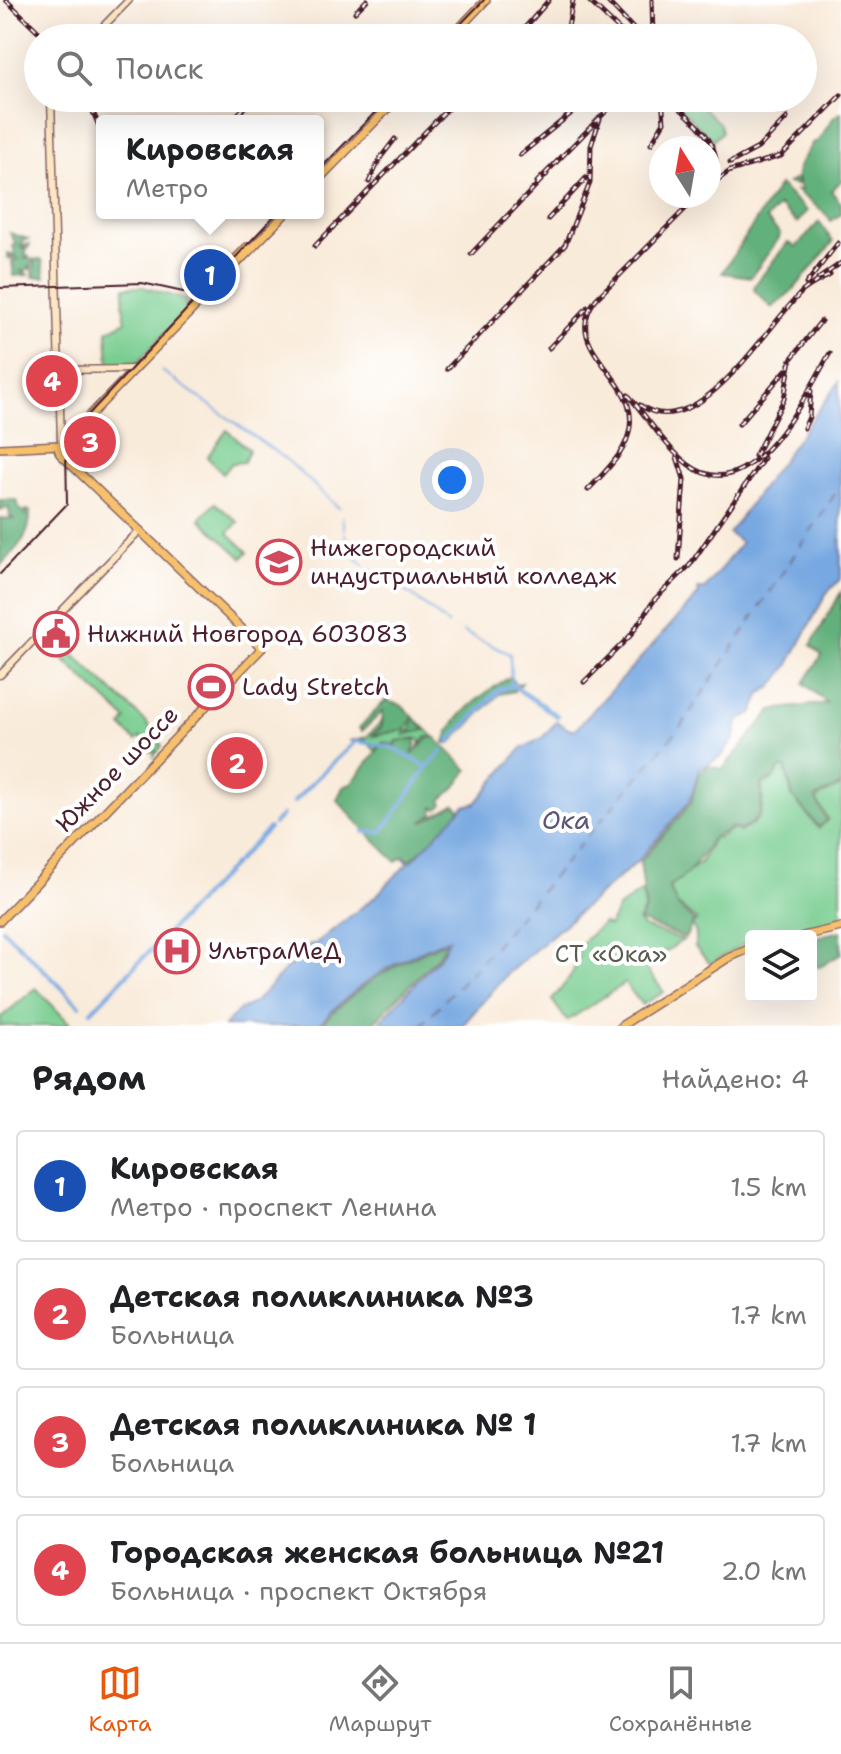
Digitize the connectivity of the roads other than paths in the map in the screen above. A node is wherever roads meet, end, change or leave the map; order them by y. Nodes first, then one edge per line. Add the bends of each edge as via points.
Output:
1 (129, 0) edge
2 (489, 0) edge
3 (106, 24) edge
4 (466, 24) edge
5 (51, 112) edge
6 (380, 112) edge
7 (332, 162) junction
8 (324, 168) edge
9 (324, 172) edge
10 (275, 219) edge
11 (280, 219) edge
12 (256, 241) junction
13 (136, 369) junction
14 (60, 370) junction
15 (64, 443) junction
16 (0, 448) edge
17 (138, 528) junction
18 (0, 672) edge
19 (1, 920) edge
20 (841, 927) edge
21 (817, 933) edge
22 (745, 951) edge
23 (621, 1026) edge

1 - 3 main road
2 - 4 main road
5 - 14 main road
6 - 7 main road
7 - 8 main road
7 - 9 main road
10 - 12 main road
11 - 12 main road
12 - 13 main road
13 - 14 main road
13 - 15 main road
14 - 15 main road
15 - 16 main road
15 - 17 main road
17 - 18 main road
17 - 19 main road, Южное шоссе via 262,648
20 - 21 main road
22 - 23 main road

